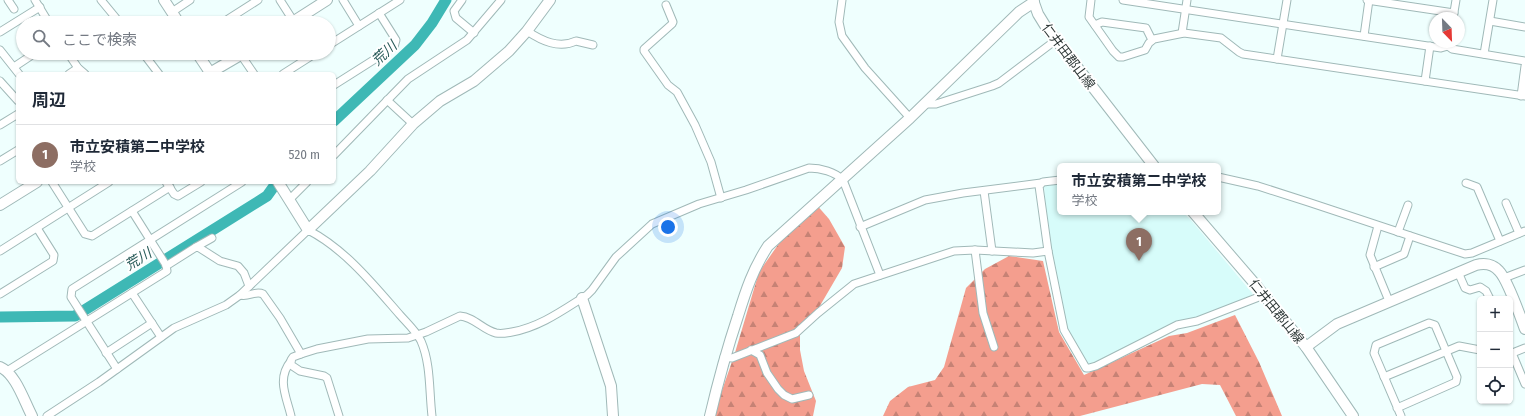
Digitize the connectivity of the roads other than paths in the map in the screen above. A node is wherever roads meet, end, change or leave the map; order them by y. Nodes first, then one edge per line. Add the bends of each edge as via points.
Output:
1 (8, 0) edge
2 (35, 0) edge
3 (101, 0) edge
4 (164, 0) edge
5 (190, 0) edge
6 (258, 0) edge
7 (280, 0) edge
8 (328, 0) edge
9 (343, 0) edge
10 (400, 0) edge
11 (462, 0) edge
12 (501, 0) edge
13 (550, 0) edge
14 (842, 0) edge
15 (1091, 0) edge
16 (1123, 0) edge
17 (1187, 0) edge
18 (1286, 0) edge
19 (1368, 0) edge
20 (1456, 0) edge
21 (1493, 0) edge
22 (1036, 1) edge
23 (1136, 1) edge
24 (666, 5) dead end
25 (40, 7) junction
26 (14, 9) dead end
27 (1186, 9) junction
28 (172, 12) junction
29 (1437, 12) edge
30 (1454, 12) edge
31 (379, 13) junction
32 (26, 16) edge
33 (45, 16) edge
34 (114, 16) edge
35 (175, 16) edge
36 (233, 16) edge
37 (289, 16) edge
38 (302, 16) edge
39 (1490, 21) junction
40 (16, 22) edge
41 (1283, 24) junction
42 (1095, 25) junction
43 (359, 26) junction
44 (1525, 27) edge
45 (527, 31) junction
46 (0, 32) edge
47 (474, 33) junction
48 (1182, 33) junction
49 (1364, 36) junction
50 (1056, 40) junction
51 (1152, 40) junction
52 (336, 41) edge
53 (593, 45) dead end
54 (1429, 46) edge
55 (1430, 48) edge
56 (1451, 48) edge
57 (0, 50) edge
58 (1484, 54) junction
59 (1277, 59) junction
60 (25, 60) edge
61 (73, 60) edge
62 (148, 60) edge
63 (201, 60) edge
64 (233, 60) edge
65 (246, 60) edge
66 (305, 60) edge
67 (1525, 61) edge
68 (1525, 66) edge
69 (14, 67) junction
70 (78, 68) junction
71 (18, 72) edge
72 (72, 72) edge
73 (83, 72) edge
74 (157, 72) edge
75 (209, 72) edge
76 (213, 72) edge
77 (253, 72) edge
78 (286, 72) edge
79 (1425, 81) junction
80 (1, 84) edge
81 (336, 85) edge
82 (1523, 96) edge
83 (16, 99) edge
84 (388, 100) junction
85 (925, 103) junction
86 (16, 115) edge
87 (910, 118) junction
88 (413, 124) junction
89 (0, 125) edge
90 (16, 151) edge
91 (336, 153) edge
92 (0, 161) edge
93 (1152, 163) edge
94 (1221, 178) edge
95 (843, 180) junction
96 (1057, 180) edge
97 (1041, 183) junction
98 (1466, 183) dead end
99 (34, 184) edge
100 (53, 184) edge
101 (106, 184) edge
102 (198, 184) edge
103 (239, 184) edge
104 (279, 184) edge
105 (305, 184) edge
106 (168, 185) edge
107 (984, 191) junction
108 (721, 198) junction
109 (289, 200) junction
110 (1506, 203) dead end
111 (0, 205) edge
112 (1408, 205) dead end
113 (68, 208) junction
114 (132, 211) junction
115 (1196, 215) edge
116 (1378, 226) junction
117 (860, 227) junction
118 (38, 228) junction
119 (308, 230) junction
120 (1398, 232) junction
121 (1522, 232) edge
122 (1410, 236) junction
123 (212, 238) dead end
124 (150, 240) junction
125 (1500, 241) junction
126 (196, 247) junction
127 (975, 250) junction
128 (0, 251) edge
129 (992, 251) junction
130 (1048, 251) junction
131 (166, 266) junction
132 (1374, 267) junction
133 (1525, 270) edge
134 (1458, 272) junction
135 (880, 276) junction
136 (1504, 278) junction
137 (249, 286) junction
138 (132, 293) junction
139 (0, 294) edge
140 (240, 295) junction
141 (1264, 295) junction
142 (1488, 296) edge
143 (1510, 296) edge
144 (582, 298) junction
145 (1389, 301) junction
146 (1513, 305) edge
147 (86, 322) junction
148 (152, 323) junction
149 (1525, 329) edge
150 (418, 336) junction
151 (161, 337) junction
152 (994, 347) dead end
153 (1306, 347) junction
154 (1525, 348) edge
155 (1477, 349) edge
156 (751, 350) junction
157 (1445, 351) junction
158 (1513, 352) edge
159 (106, 353) junction
160 (300, 354) junction
161 (724, 357) junction
162 (1513, 357) edge
163 (290, 361) junction
164 (4, 369) edge
165 (117, 369) junction
166 (1384, 377) junction
167 (1525, 384) edge
168 (809, 395) dead end
169 (1397, 408) junction
170 (32, 416) edge
171 (47, 416) edge
172 (291, 416) edge
173 (338, 416) edge
174 (432, 416) edge
175 (613, 416) edge
176 (710, 416) edge
177 (1353, 416) edge
178 (1401, 416) edge

1 - 26 street
2 - 25 street
3 - 34 street
4 - 28 street
5 - 28 street
6 - 36 street
7 - 37 street
8 - 38 street
9 - 43 street
10 - 31 street
11 - 47 street via 454,11 455,17
12 - 47 street
13 - 45 street
14 - 87 street via 839,22 842,36 865,68
15 - 42 street via 1088,15
16 - 23 street
17 - 27 street
18 - 41 street
19 - 29 street
19 - 49 street
20 - 30 street
21 - 39 street
22 - 50 street, 仁井田郡山線 via 1042,21
22 - 85 street via 1019,12
23 - 27 street
24 - 108 street via 673,22 644,51 668,85 677,92 695,125 711,162
25 - 32 street
25 - 33 street
27 - 41 street
27 - 48 street
28 - 35 street
31 - 43 street
31 - 81 street via 396,40 394,47
39 - 44 street
39 - 58 street
40 - 46 street
41 - 49 street
41 - 59 street
42 - 51 street via 1102,22 1146,28
42 - 51 street via 1119,57 1145,50
43 - 52 street
45 - 53 street via 560,45 576,41
45 - 88 street via 510,51 474,81 440,101
47 - 84 street via 454,50 416,73
48 - 51 street
48 - 59 street via 1221,38 1240,53
49 - 54 street
50 - 85 street via 1004,80 992,86 936,104
50 - 93 street, 仁井田郡山線
55 - 79 street
56 - 58 street
57 - 69 street
58 - 67 street
59 - 79 street
60 - 69 street
61 - 70 street
62 - 74 street
63 - 75 street
64 - 76 street
65 - 77 street
66 - 78 street
68 - 82 street
69 - 71 street
70 - 72 street
70 - 73 street
79 - 82 street
80 - 83 street
84 - 88 street
84 - 91 street
85 - 87 street
86 - 89 street
87 - 95 street
88 - 119 street
90 - 92 street
94 - 116 street via 1273,191
95 - 108 street via 835,174 809,168
95 - 117 street
95 - 161 street via 768,246 749,281
96 - 97 street
97 - 107 street
97 - 130 street via 1039,188
98 - 125 street via 1478,187
99 - 111 street
100 - 113 street
101 - 113 street
102 - 106 street via 178,196
103 - 124 street
104 - 109 street
105 - 109 street
106 - 114 street
107 - 117 street via 926,200
107 - 129 street
108 - 144 street via 652,224 616,257 592,290
109 - 119 street
110 - 121 street
112 - 120 street
113 - 114 street via 85,234 92,236
113 - 118 street
114 - 124 street
115 - 141 street, 仁井田郡山線
116 - 120 street
116 - 132 street via 1370,253
117 - 135 street
118 - 128 street
118 - 139 street via 54,255 53,261
119 - 137 street
119 - 150 street via 345,255
120 - 122 street
121 - 125 street
122 - 125 street via 1465,254
122 - 132 street via 1404,254
123 - 126 street
124 - 131 street
124 - 147 street via 73,288 71,297
126 - 131 street
126 - 137 street via 220,261 238,266
127 - 129 street
127 - 135 street via 946,254
127 - 152 street via 982,313
129 - 130 street
130 - 141 street via 1064,330 1086,368 1096,366 1177,325 1198,321
131 - 138 street via 167,271
132 - 145 street
133 - 136 street
134 - 136 street via 1484,264 1498,269
134 - 142 street via 1465,288 1470,290 1480,287
134 - 145 street
135 - 156 street via 854,284 796,333
136 - 143 street
137 - 140 street
138 - 147 street
138 - 148 street
140 - 151 street via 230,303 174,328
140 - 160 street via 258,292 263,294
141 - 153 street, 仁井田郡山線
144 - 150 street via 544,322 518,330 496,333 460,316
144 - 175 street via 611,386
145 - 153 street via 1337,324
146 - 149 street
147 - 159 street
147 - 164 street
148 - 151 street
148 - 159 street
150 - 160 street via 368,339
150 - 174 street via 426,359
151 - 165 street
153 - 177 street, 仁井田郡山線
154 - 158 street
155 - 157 street via 1460,346
156 - 161 street via 730,358
156 - 168 street via 760,355 767,373 784,395 792,399
157 - 166 street
157 - 166 street via 1435,324 1429,323 1376,345 1374,353
157 - 169 street via 1457,378 1455,384
159 - 165 street
160 - 163 street
161 - 176 street
162 - 167 street
163 - 172 street via 283,389
163 - 173 street via 296,369 327,378
164 - 170 street via 13,378
165 - 171 street
166 - 169 street
169 - 178 street

